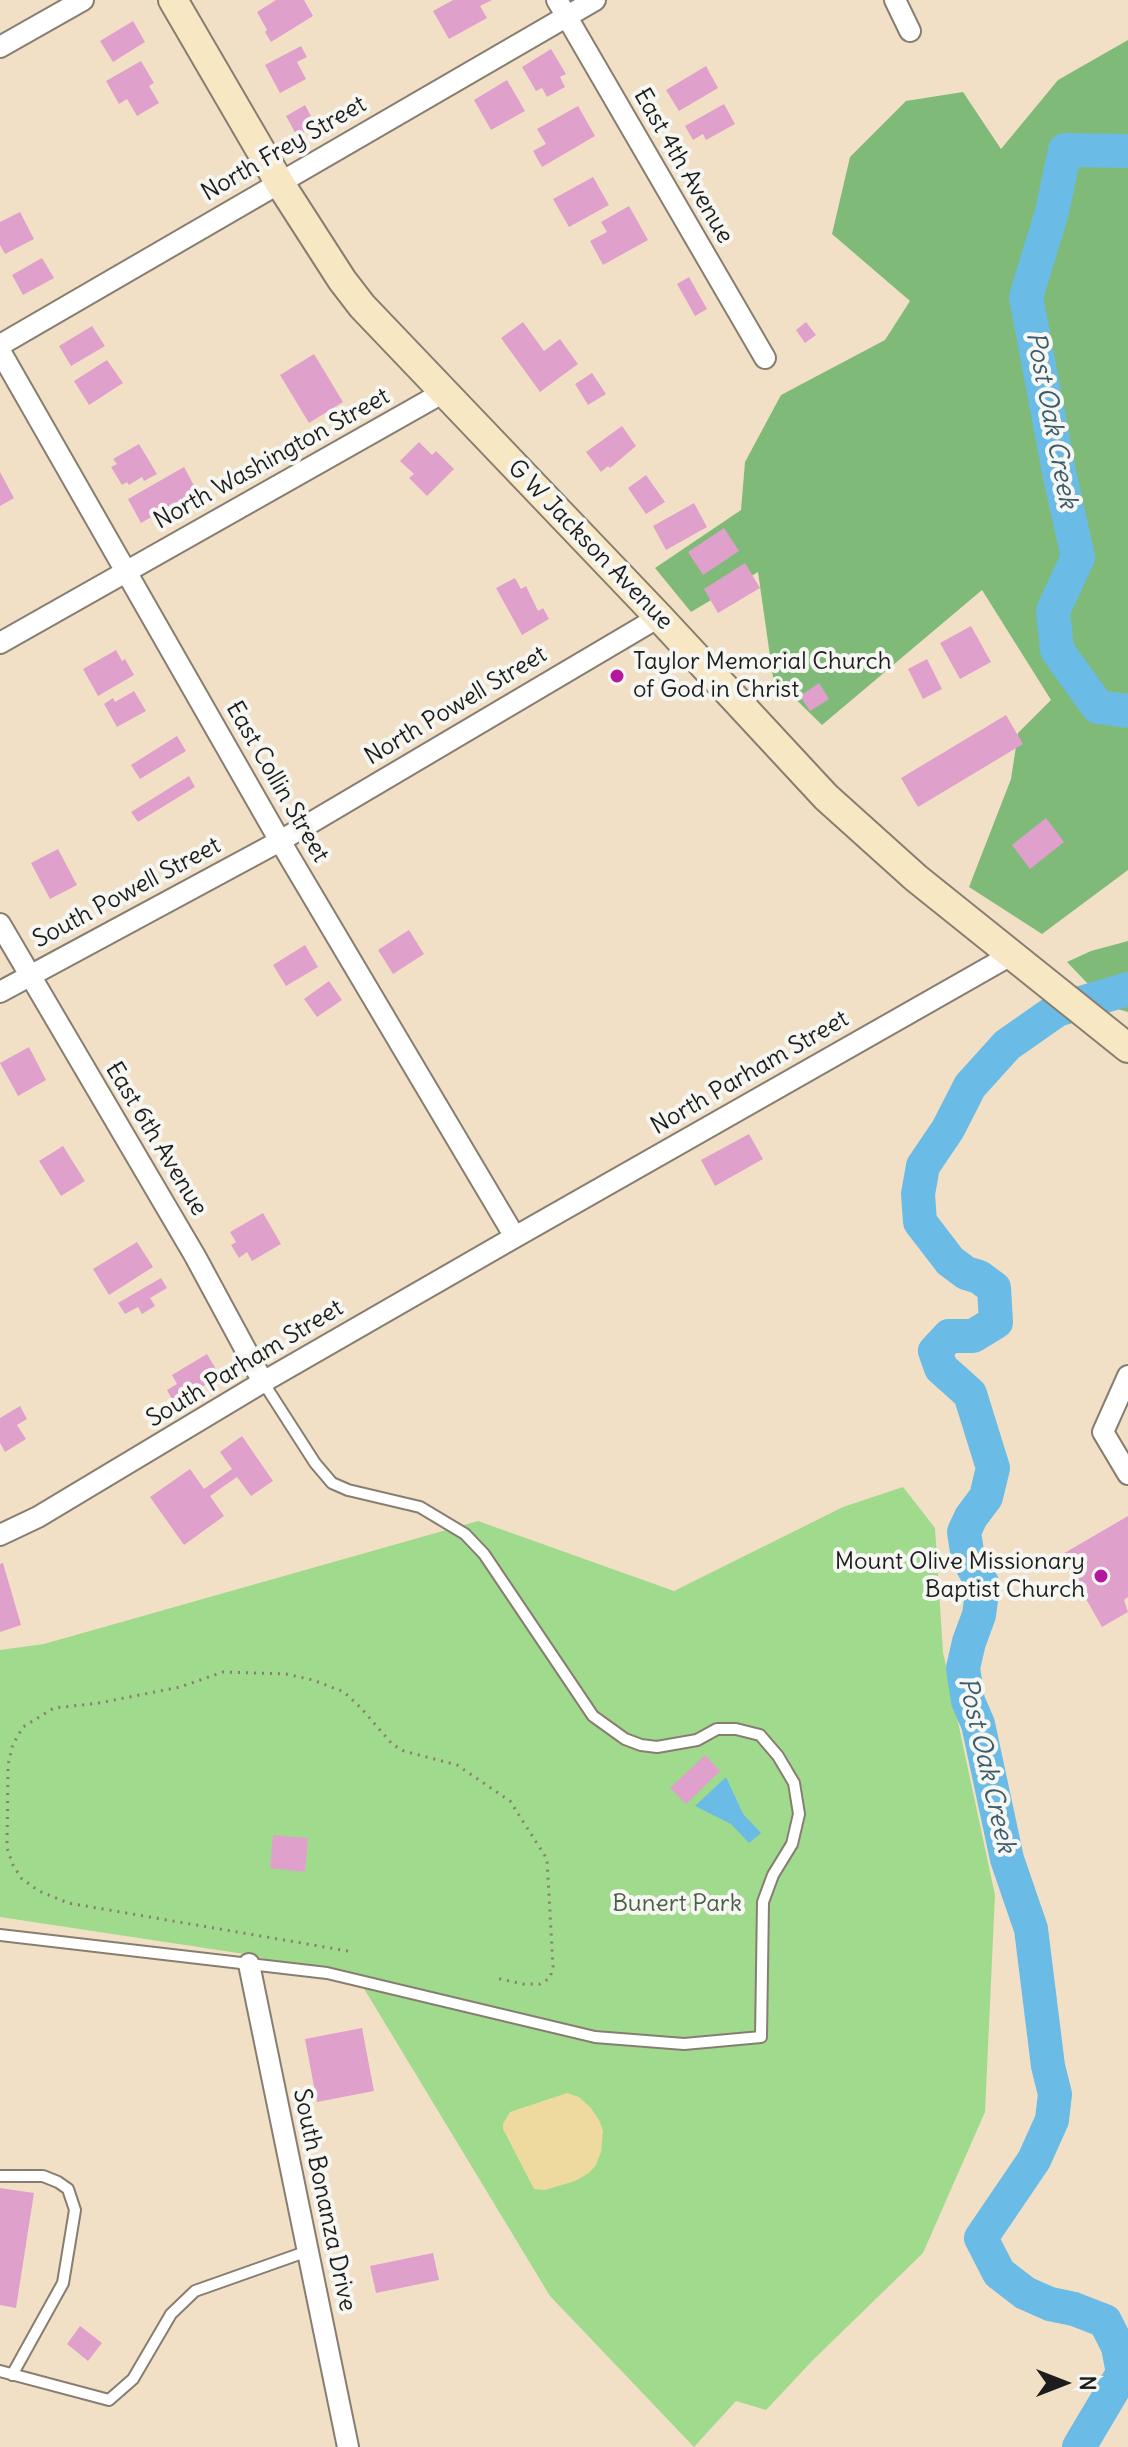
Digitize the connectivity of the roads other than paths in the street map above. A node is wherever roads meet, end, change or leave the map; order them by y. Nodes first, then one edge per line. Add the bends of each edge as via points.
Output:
1 (83, 0) edge
2 (173, 0) edge
3 (595, 0) edge
4 (895, 0) edge
5 (561, 8) edge
6 (910, 31) dead end
7 (0, 47) edge
8 (279, 182) junction
9 (0, 345) edge
10 (0, 351) edge
11 (765, 358) dead end
12 (444, 392) junction
13 (126, 571) junction
14 (659, 617) junction
15 (0, 643) edge
16 (280, 841) junction
17 (0, 924) edge
18 (1014, 958) junction
19 (29, 975) junction
20 (0, 992) edge
21 (1123, 1044) edge
22 (515, 1237) junction
23 (1128, 1376) edge
24 (263, 1382) junction
25 (1128, 1474) edge
26 (0, 1535) edge
27 (0, 1935) edge
28 (249, 1964) junction
29 (0, 2176) edge
30 (308, 2251) junction
31 (0, 2371) edge
32 (12, 2375) junction
33 (348, 2447) edge

1 - 7 street
2 - 8 street, G W Jackson Avenue
3 - 5 street, North Frey Street
4 - 6 street
5 - 8 street, North Frey Street
5 - 11 street, East 4th Avenue
8 - 9 street, North Frey Street
8 - 12 street, G W Jackson Avenue via 362,306
10 - 13 street, East Collin Street
12 - 13 street, North Washington Street
12 - 14 street, G W Jackson Avenue
13 - 15 street, North Washington Street
13 - 16 street, East Collin Street
14 - 16 street, North Powell Street
14 - 18 street, G W Jackson Avenue via 826,797
16 - 19 street, South Powell Street
16 - 22 street, East Collin Street
17 - 19 street, East 6th Avenue
18 - 21 street, G W Jackson Avenue
18 - 22 street, North Parham Street
19 - 20 street, South Powell Street
19 - 24 street, East 6th Avenue
22 - 24 street, South Parham Street
23 - 25 street via 1103,1432
24 - 26 street, South Parham Street
24 - 28 lane via 332,1483 420,1507 465,1534 484,1554 593,1716 641,1745 677,1745 717,1729 760,1735 794,1783 799,1814 792,1844 763,1902 761,2037 684,2044 595,2037 327,1973
27 - 28 lane
28 - 30 street, South Bonanza Drive
29 - 32 lane via 43,2176 58,2182 68,2189 75,2210 63,2283
30 - 32 lane via 195,2291 171,2314 133,2379 109,2400
30 - 33 street, South Bonanza Drive
31 - 32 lane

